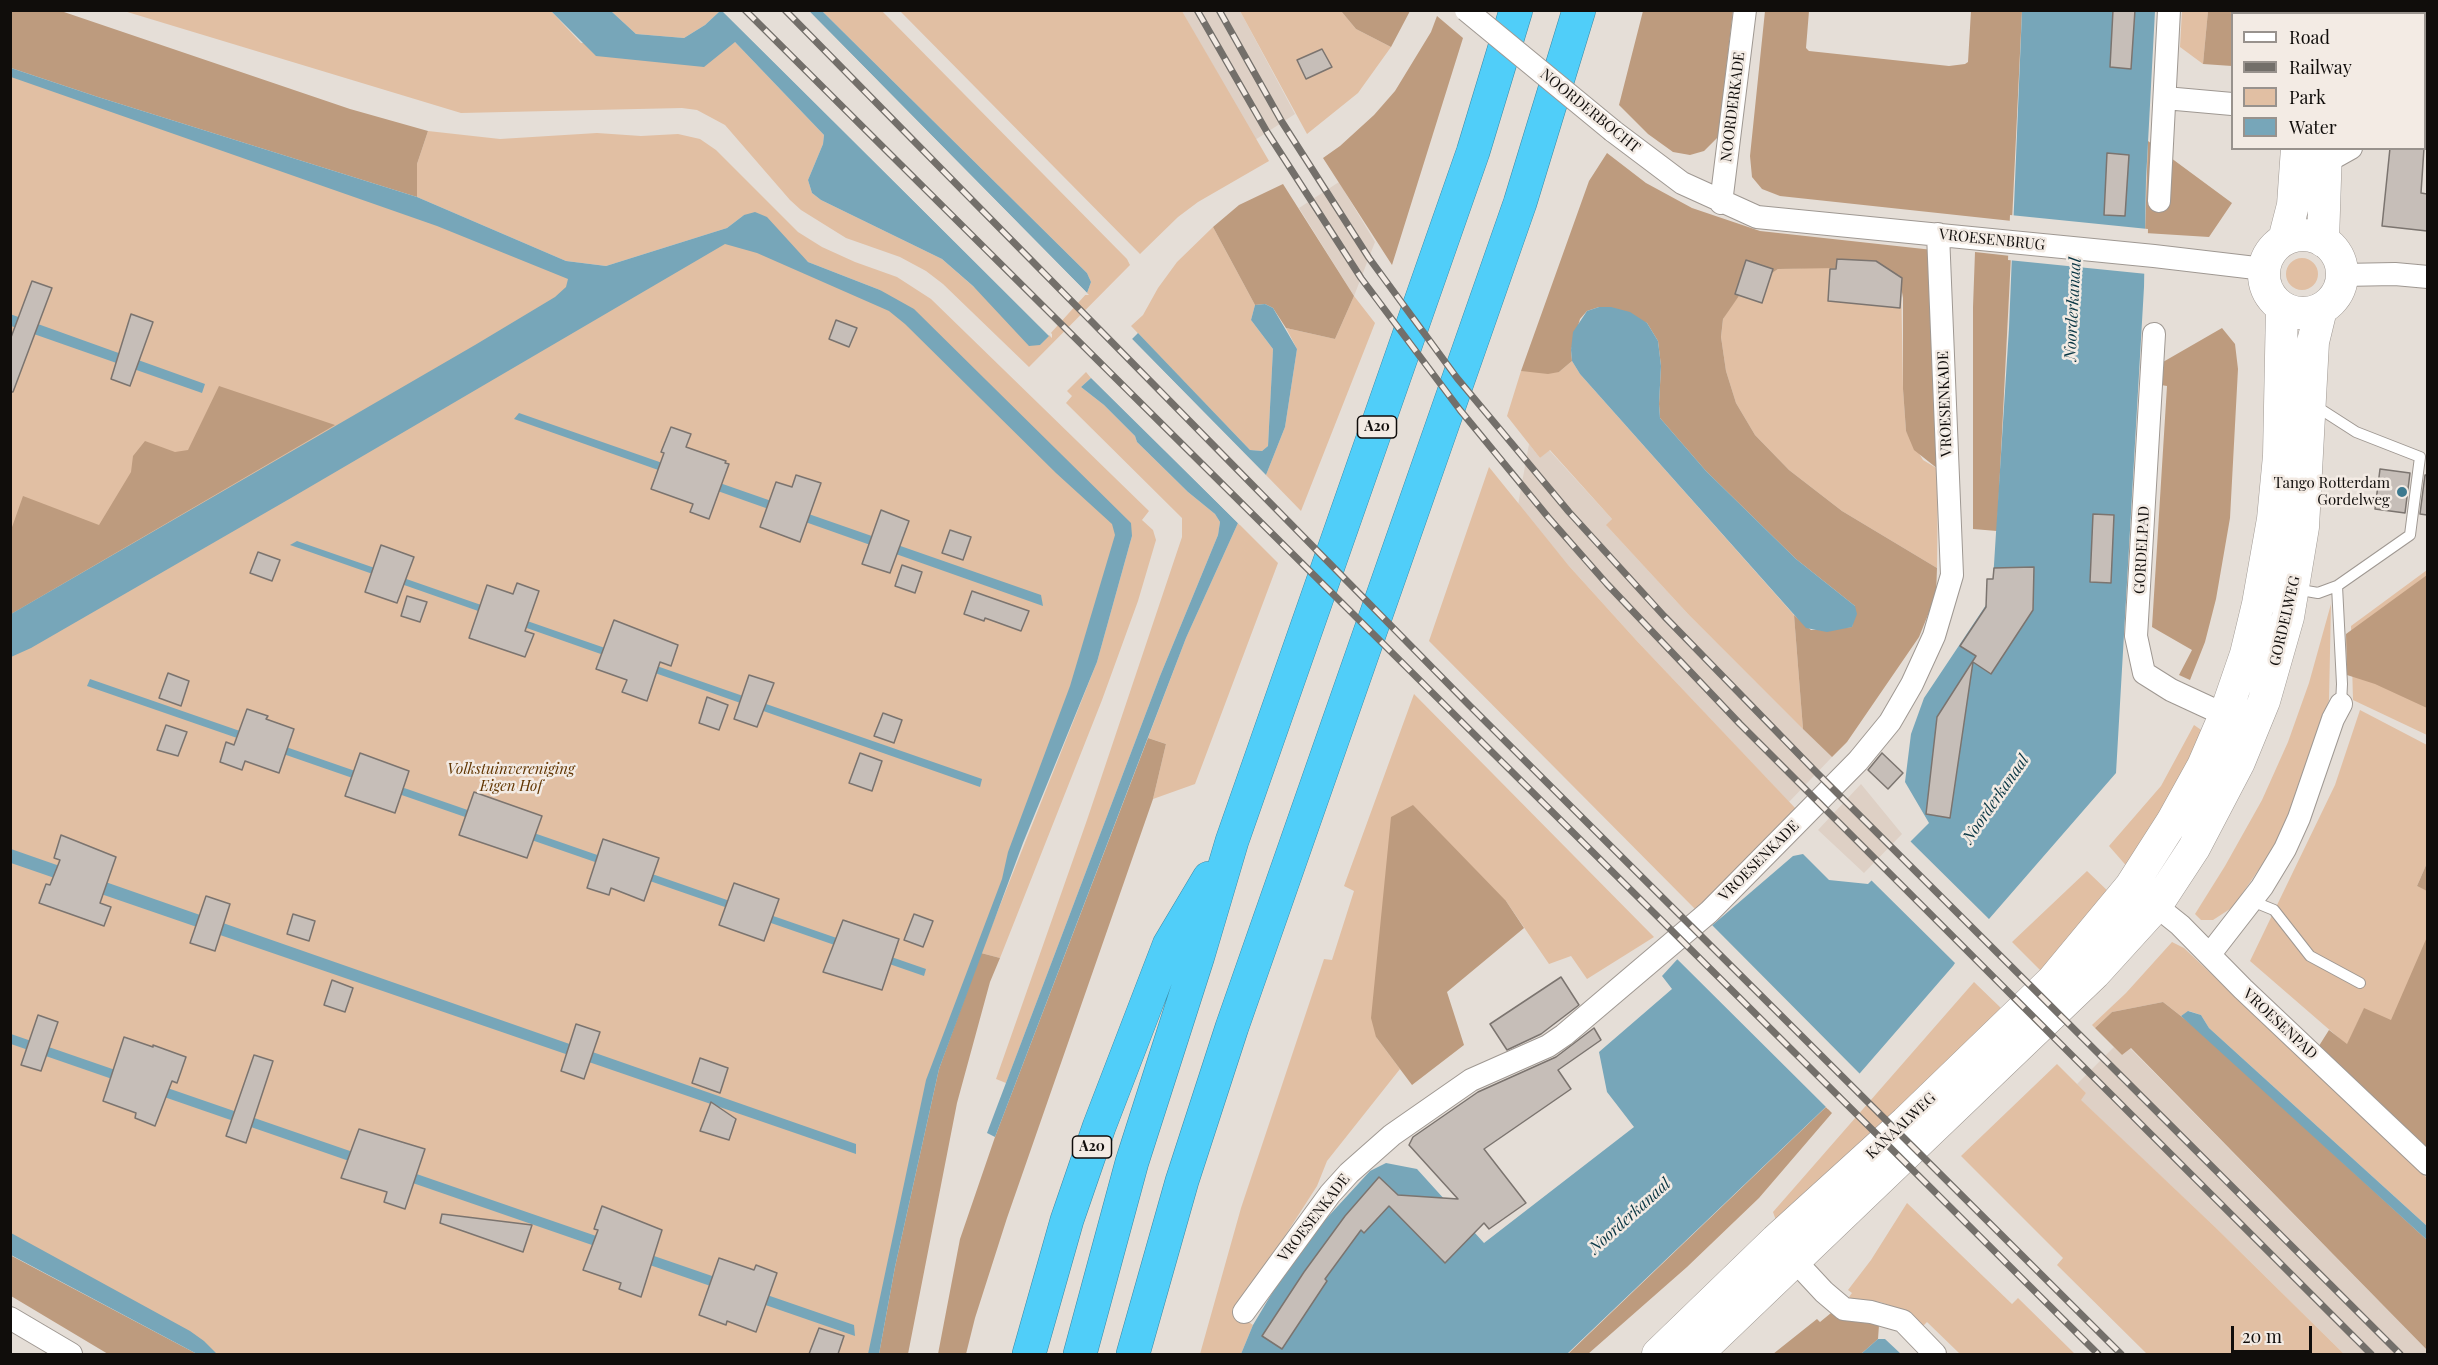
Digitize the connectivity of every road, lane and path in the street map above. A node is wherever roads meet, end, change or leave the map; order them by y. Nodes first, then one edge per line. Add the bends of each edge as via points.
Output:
1 (1466, 10) edge
2 (1516, 10) edge
3 (1579, 10) edge
4 (1745, 10) edge
5 (2169, 10) edge
6 (2165, 98) junction
7 (2231, 104) edge
8 (2297, 150) edge
9 (2334, 153) edge
10 (2159, 201) dead end
11 (1721, 203) junction
12 (1938, 234) junction
13 (2284, 240) junction
14 (2323, 241) junction
15 (2264, 269) junction
16 (2342, 275) junction
17 (2427, 278) edge
18 (2282, 308) junction
19 (2321, 309) junction
20 (2154, 334) dead end
21 (2312, 403) junction
22 (2290, 583) junction
23 (2337, 586) junction
24 (2341, 704) joint
25 (2225, 715) junction
26 (1232, 842) junction
27 (2131, 886) junction
28 (2252, 901) junction
29 (2156, 906) junction
30 (2210, 954) junction
31 (2360, 983) dead end
32 (2427, 1164) edge
33 (1786, 1251) junction
34 (1244, 1311) dead end
35 (10, 1318) edge
36 (70, 1354) edge
37 (1029, 1354) edge
38 (1080, 1354) edge
39 (1133, 1354) edge
40 (1659, 1354) edge
41 (1697, 1354) edge
42 (1935, 1354) edge

1 - 11 street, NOORDERBOCHT, bridge via 1613,131 1682,183
2 - 26 highway, A20 via 1473,152
3 - 39 highway via 1520,203 1228,1038
4 - 11 street, NOORDERKADE
5 - 6 street
6 - 7 street
6 - 10 street
8 - 13 main road via 2293,205
9 - 14 main road via 2322,218
11 - 12 street, VROESENBRUG via 1757,217
12 - 15 street, VROESENBRUG
12 - 34 street, VROESENKADE via 1952,575 1934,636 1890,722 1858,761 1709,912 1564,1035 1471,1080 1392,1135 1349,1173
13 - 14 main road via 2304,235
13 - 15 main road via 2269,255
14 - 16 main road via 2336,255
15 - 18 main road via 2267,291
16 - 17 street
16 - 19 main road via 2336,294
18 - 19 main road via 2302,313
18 - 25 main road, GORDELWEG via 2279,456 2271,555
19 - 21 main road, GORDELWEG via 2313,342
20 - 25 street, GORDELPAD via 2136,636 2144,673
21 - 22 main road, GORDELWEG via 2304,518
21 - 23 lane via 2356,432 2420,457 2410,535
22 - 23 lane via 2318,593
22 - 29 main road, GORDELWEG via 2274,667 2240,762 2194,848
23 - 24 lane
24 - 28 street via 2285,849
25 - 27 main road, GORDELWEG via 2177,814
26 - 37 highway, A20 via 1168,945 1077,1189
26 - 38 highway, A20 via 1132,1162
27 - 29 street, VROESENPAD
27 - 33 main road, KANAALWEG via 2053,980 1906,1122
28 - 30 street
28 - 31 lane via 2274,910 2310,956
29 - 30 street, VROESENPAD
29 - 33 main road, KANAALWEG via 2095,973
30 - 32 street, VROESENPAD
33 - 40 main road, KANAALWEG
33 - 41 main road, KANAALWEG
33 - 42 street via 1844,1309 1903,1321
35 - 36 street

